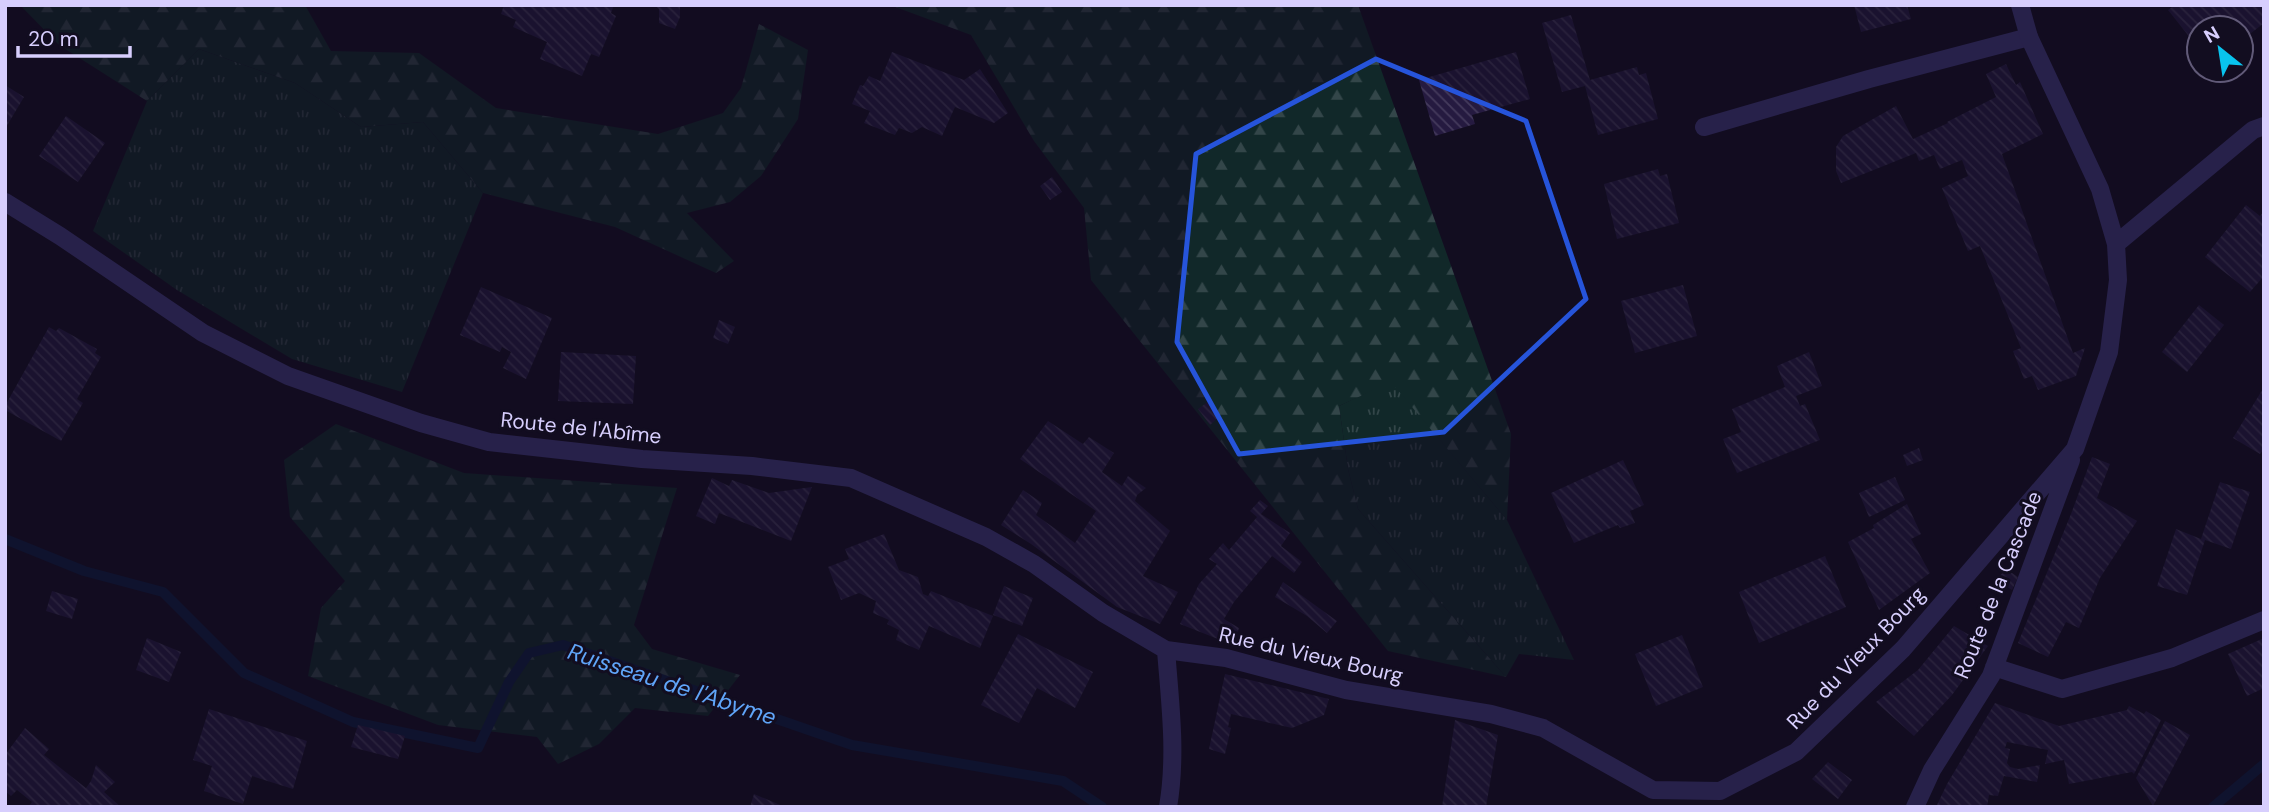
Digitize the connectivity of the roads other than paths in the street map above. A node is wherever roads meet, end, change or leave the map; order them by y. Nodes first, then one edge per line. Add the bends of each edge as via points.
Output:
1 (2020, 5) edge
2 (2029, 37) junction
3 (2264, 126) edge
4 (1704, 127) dead end
5 (5, 202) edge
6 (2116, 244) junction
7 (2075, 449) junction
8 (2264, 620) edge
9 (1166, 650) junction
10 (1994, 667) junction
11 (1168, 807) edge
12 (1916, 807) edge

1 - 2 street, Rue du Vieux Bourg
2 - 4 street
2 - 6 street, Rue du Vieux Bourg via 2100,189
3 - 6 street via 2253,130
5 - 9 street, Route de l'Abîme via 203,333 288,376 489,442 851,478 986,537
6 - 7 street, Rue du Vieux Bourg via 2118,280 2109,352
7 - 9 street, Rue du Vieux Bourg via 1903,649 1796,752 1720,791 1653,790 1543,728 1491,714 1346,690 1226,658
7 - 10 street, Route de la Cascade
8 - 10 street via 2172,659 2062,689
9 - 11 street via 1173,746
10 - 12 street, Route de la Cascade via 1932,770

